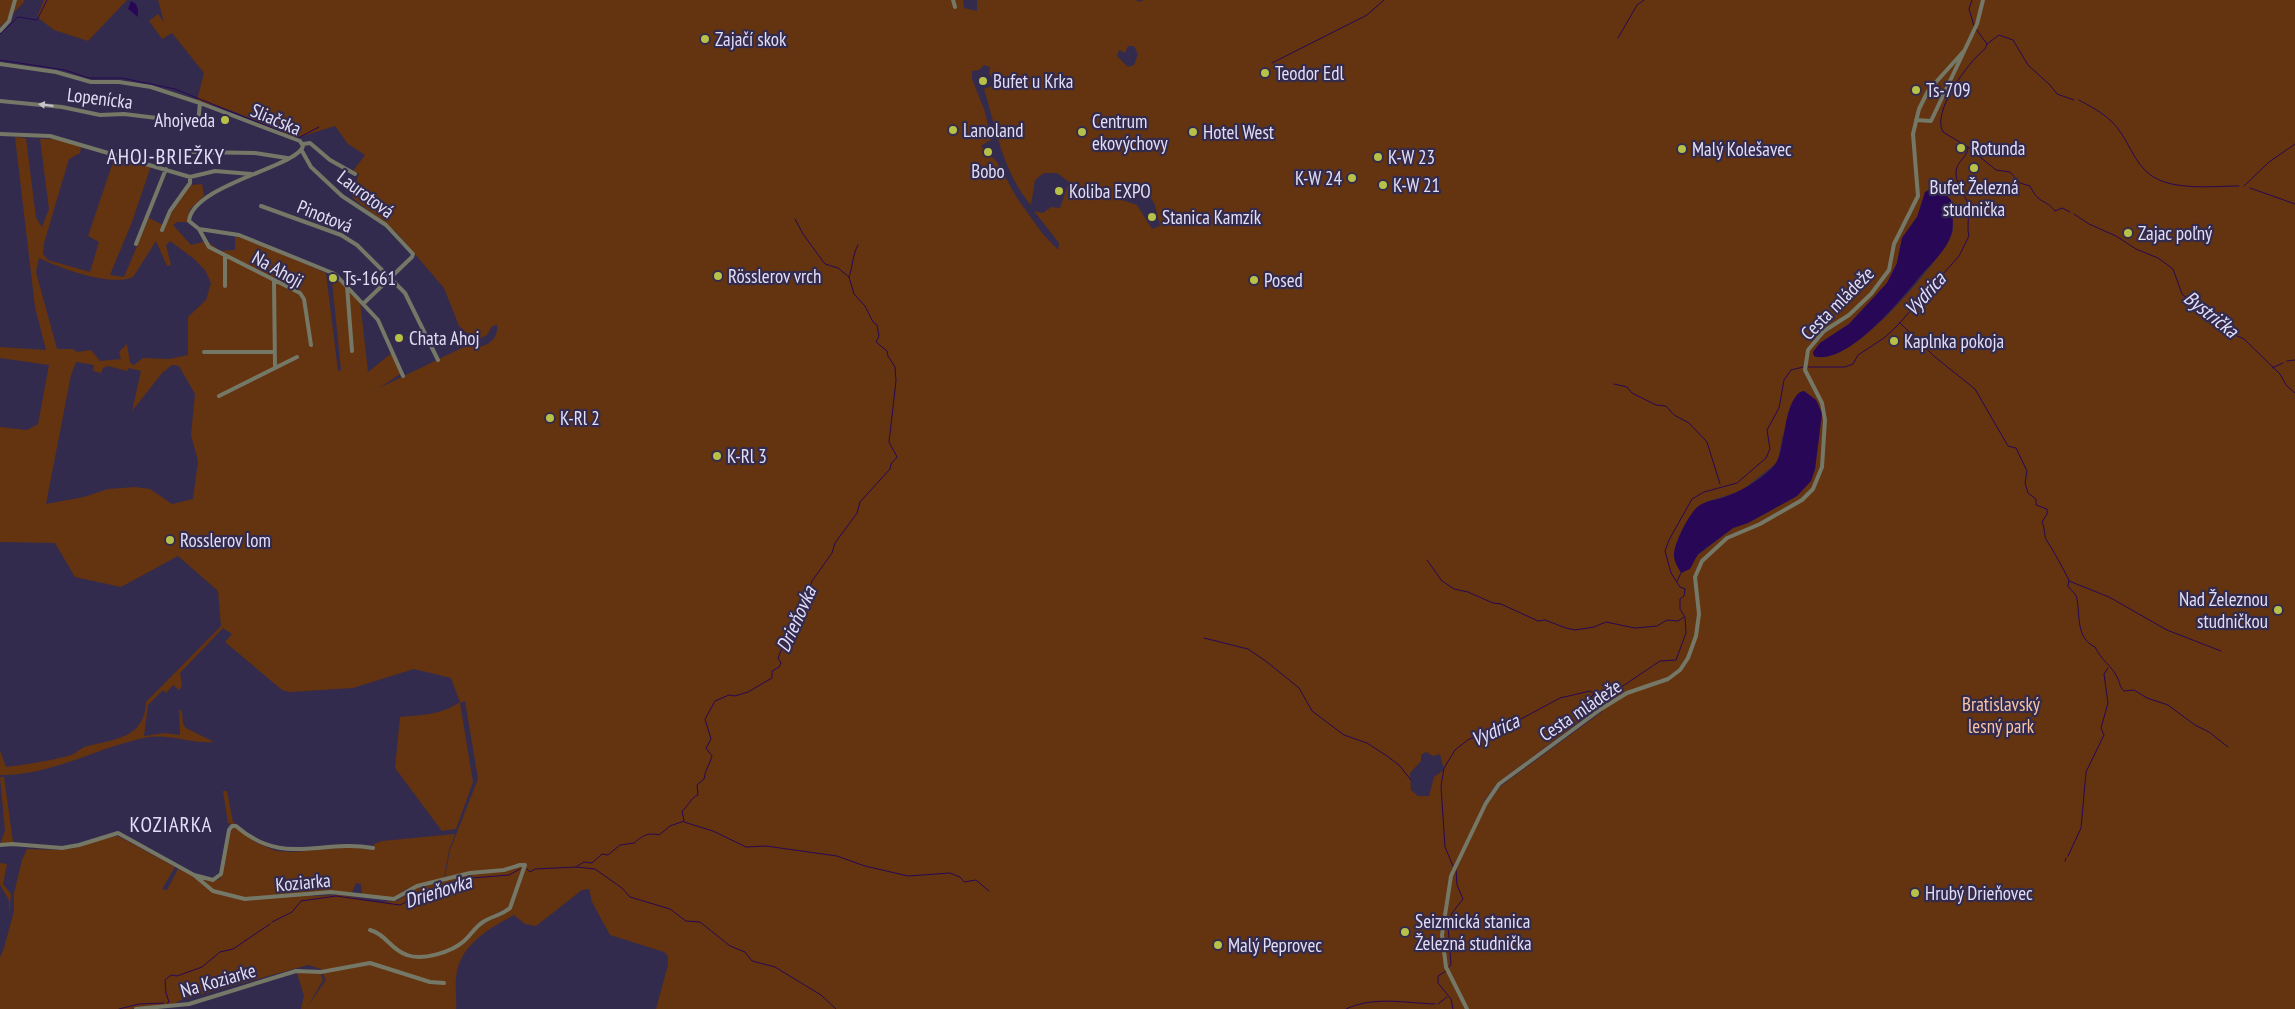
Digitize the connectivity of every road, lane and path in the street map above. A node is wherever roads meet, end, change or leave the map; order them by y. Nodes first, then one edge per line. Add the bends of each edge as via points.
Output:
1 (15, 0) edge
2 (953, 0) edge
3 (1982, 0) edge
4 (955, 7) dead end
5 (0, 31) edge
6 (1963, 52) junction
7 (0, 64) edge
8 (0, 101) edge
9 (200, 103) junction
10 (1916, 120) junction
11 (0, 134) edge
12 (302, 144) junction
13 (302, 151) junction
14 (193, 152) dead end
15 (289, 158) junction
16 (166, 169) junction
17 (251, 174) junction
18 (355, 174) dead end
19 (190, 177) junction
20 (261, 206) dead end
21 (199, 229) junction
22 (162, 230) dead end
23 (136, 244) dead end
24 (225, 256) junction
25 (390, 279) junction
26 (274, 280) junction
27 (225, 286) dead end
28 (347, 286) junction
29 (364, 303) junction
30 (311, 345) dead end
31 (226, 346) dead end
32 (352, 351) dead end
33 (204, 352) dead end
34 (226, 352) junction
35 (274, 352) junction
36 (297, 357) dead end
37 (438, 360) dead end
38 (275, 368) junction
39 (404, 376) dead end
40 (219, 396) dead end
41 (0, 845) edge
42 (373, 848) dead end
43 (194, 875) junction
44 (370, 930) dead end
45 (444, 983) dead end
46 (136, 1009) edge
47 (1467, 1009) edge

1 - 5 street via 10,21
2 - 4 street
3 - 6 street, Cesta mládeže via 1977,24
6 - 10 street, Cesta mládeže via 1928,91
6 - 10 street, Cesta mládeže via 1931,121
7 - 9 street, Sliačska via 56,72 87,81 151,87
9 -> 8 street, Lopenícka via 198,124
9 - 12 street, Sliačska
10 - 47 street, Cesta mládeže via 1914,151 1918,196 1894,244 1889,270 1860,305 1818,337 1808,350 1806,367 1824,412 1822,467 1813,489 1802,500 1760,524 1727,538 1702,561 1695,577 1699,614 1696,636 1680,670 1614,701 1499,784 1486,803 1454,867 1442,935 1447,970
11 - 16 street via 50,136
12 - 13 street, Sliačska
12 - 18 street via 310,143 330,160
13 - 15 street, Sliačska
13 - 25 street, Laurotová via 311,167 342,196 386,224 413,254
14 - 15 street via 255,153
15 - 17 street, Sliačska
16 - 19 street
16 - 23 street
17 - 19 street via 215,171
17 - 21 street, Sliačska via 193,209 189,220
19 - 22 street via 190,183 170,211
20 - 25 street, Pinotová via 341,235 357,245
21 - 24 street, Na Ahoji via 209,247
21 - 28 street via 253,240 330,271
24 - 26 street, Na Ahoji
24 - 27 street, Na Ahoji
25 - 29 street
25 - 37 street, Pinotová via 405,293
26 - 30 street, Na Ahoji via 300,293 304,299
26 - 35 street
28 - 29 street
28 - 32 street
29 - 39 street via 382,326
31 - 34 street
33 - 34 street
34 - 35 street
35 - 38 street
36 - 38 street
38 - 40 street
41 - 43 street via 62,848 118,833
42 - 43 street via 350,845 284,850 261,843 232,826 219,877 213,880
43 - 44 street, Koziarka via 213,891 254,900 331,892 394,900 417,886 470,873 525,865 510,908 481,923 459,944 429,957 406,955 381,934
45 - 46 street, Na Koziarke via 430,982 373,963 321,972 296,971 177,1006

